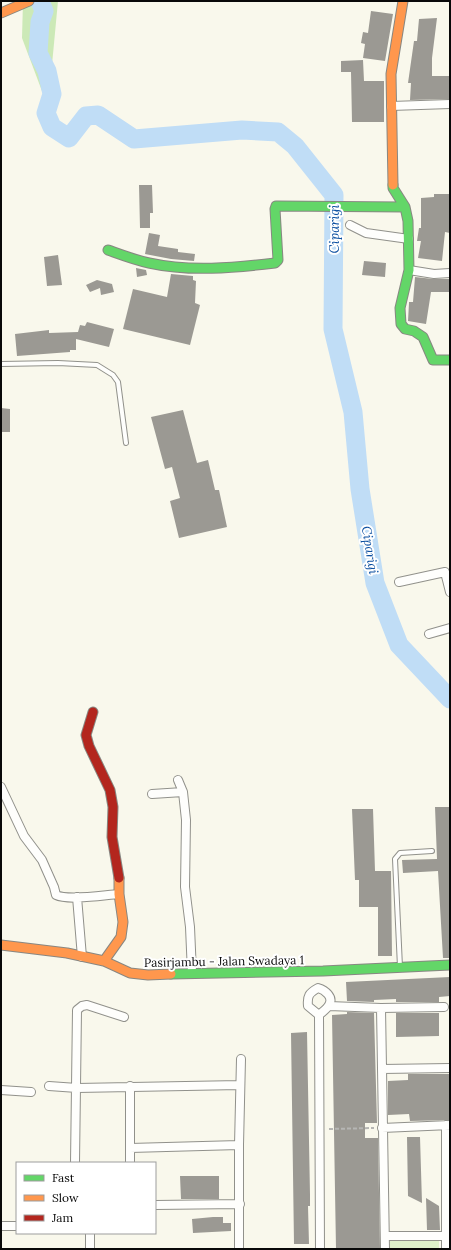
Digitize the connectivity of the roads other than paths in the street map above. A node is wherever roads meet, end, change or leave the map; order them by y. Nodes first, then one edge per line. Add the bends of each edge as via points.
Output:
1 (29, 1) edge
2 (403, 1) edge
3 (1, 13) edge
4 (450, 104) edge
5 (391, 106) junction
6 (405, 207) junction
7 (350, 225) dead end
8 (409, 239) junction
9 (108, 250) dead end
10 (409, 270) junction
11 (450, 273) edge
12 (450, 360) edge
13 (1, 364) edge
14 (126, 444) dead end
15 (399, 582) dead end
16 (450, 592) edge
17 (450, 628) edge
18 (429, 634) dead end
19 (93, 712) dead end
20 (178, 780) dead end
21 (1, 787) edge
22 (183, 792) junction
23 (152, 794) dead end
24 (432, 851) dead end
25 (119, 894) junction
26 (77, 897) junction
27 (1, 945) edge
28 (82, 957) junction
29 (104, 961) junction
30 (450, 965) edge
31 (400, 967) junction
32 (192, 973) junction
33 (329, 1006) junction
34 (444, 1007) dead end
35 (381, 1008) junction
36 (319, 1015) junction
37 (124, 1017) dead end
38 (241, 1059) dead end
39 (450, 1068) edge
40 (382, 1069) junction
41 (240, 1085) junction
42 (49, 1086) dead end
43 (130, 1086) junction
44 (77, 1088) junction
45 (1, 1090) edge
46 (31, 1092) dead end
47 (448, 1125) edge
48 (382, 1128) junction
49 (239, 1145) junction
50 (130, 1148) junction
51 (75, 1162) edge
52 (130, 1162) edge
53 (448, 1191) edge
54 (156, 1204) edge
55 (240, 1204) junction
56 (1, 1226) edge
57 (16, 1226) edge
58 (90, 1234) edge
59 (385, 1236) junction
60 (446, 1236) junction
61 (90, 1249) edge
62 (239, 1249) edge
63 (320, 1249) edge
64 (385, 1249) edge
65 (446, 1249) edge

1 - 3 street
2 - 5 street via 391,74
4 - 5 street
5 - 6 street via 393,188
6 - 8 street
6 - 9 street via 279,206 275,208 278,260 275,263 230,268 181,268 128,258
7 - 8 street via 366,233
8 - 10 street
10 - 11 street via 434,274
10 - 12 street via 400,308 401,324 405,330 423,336 433,360
13 - 14 lane via 97,365 114,375 118,382
15 - 16 street via 444,572
17 - 18 street
19 - 25 street via 86,735 110,790 114,818 112,837 119,876
20 - 22 street
21 - 26 street via 24,836 42,860 55,894 60,897
22 - 23 street
22 - 32 street via 186,820 185,887
24 - 31 lane via 400,853 395,859
25 - 26 street
25 - 29 street via 123,922 121,937
26 - 28 street
27 - 28 street, Pasirjambu - Jalan Swadaya 1
28 - 29 street, Pasirjambu - Jalan Swadaya 1
29 - 32 street, Pasirjambu - Jalan Swadaya 1 via 130,973
30 - 31 street, Pasirjambu - Jalan Swadaya 1
31 - 32 street, Pasirjambu - Jalan Swadaya 1
33 - 35 street
33 - 36 street
33 - 36 street via 330,997 324,990 318,988 310,992 308,1006
34 - 35 street
35 - 40 street
36 - 63 street
37 - 44 street via 87,1005 78,1008
38 - 41 street
39 - 40 street
40 - 48 street
41 - 43 street
41 - 49 street
42 - 44 street
43 - 44 street
43 - 50 street
44 - 51 street
45 - 46 street
47 - 48 street
47 - 53 street
48 - 59 street
49 - 50 street
49 - 55 street
50 - 52 street
53 - 60 street
54 - 55 street
55 - 62 street
56 - 57 street
58 - 61 street
59 - 60 street
59 - 64 street
60 - 65 street

